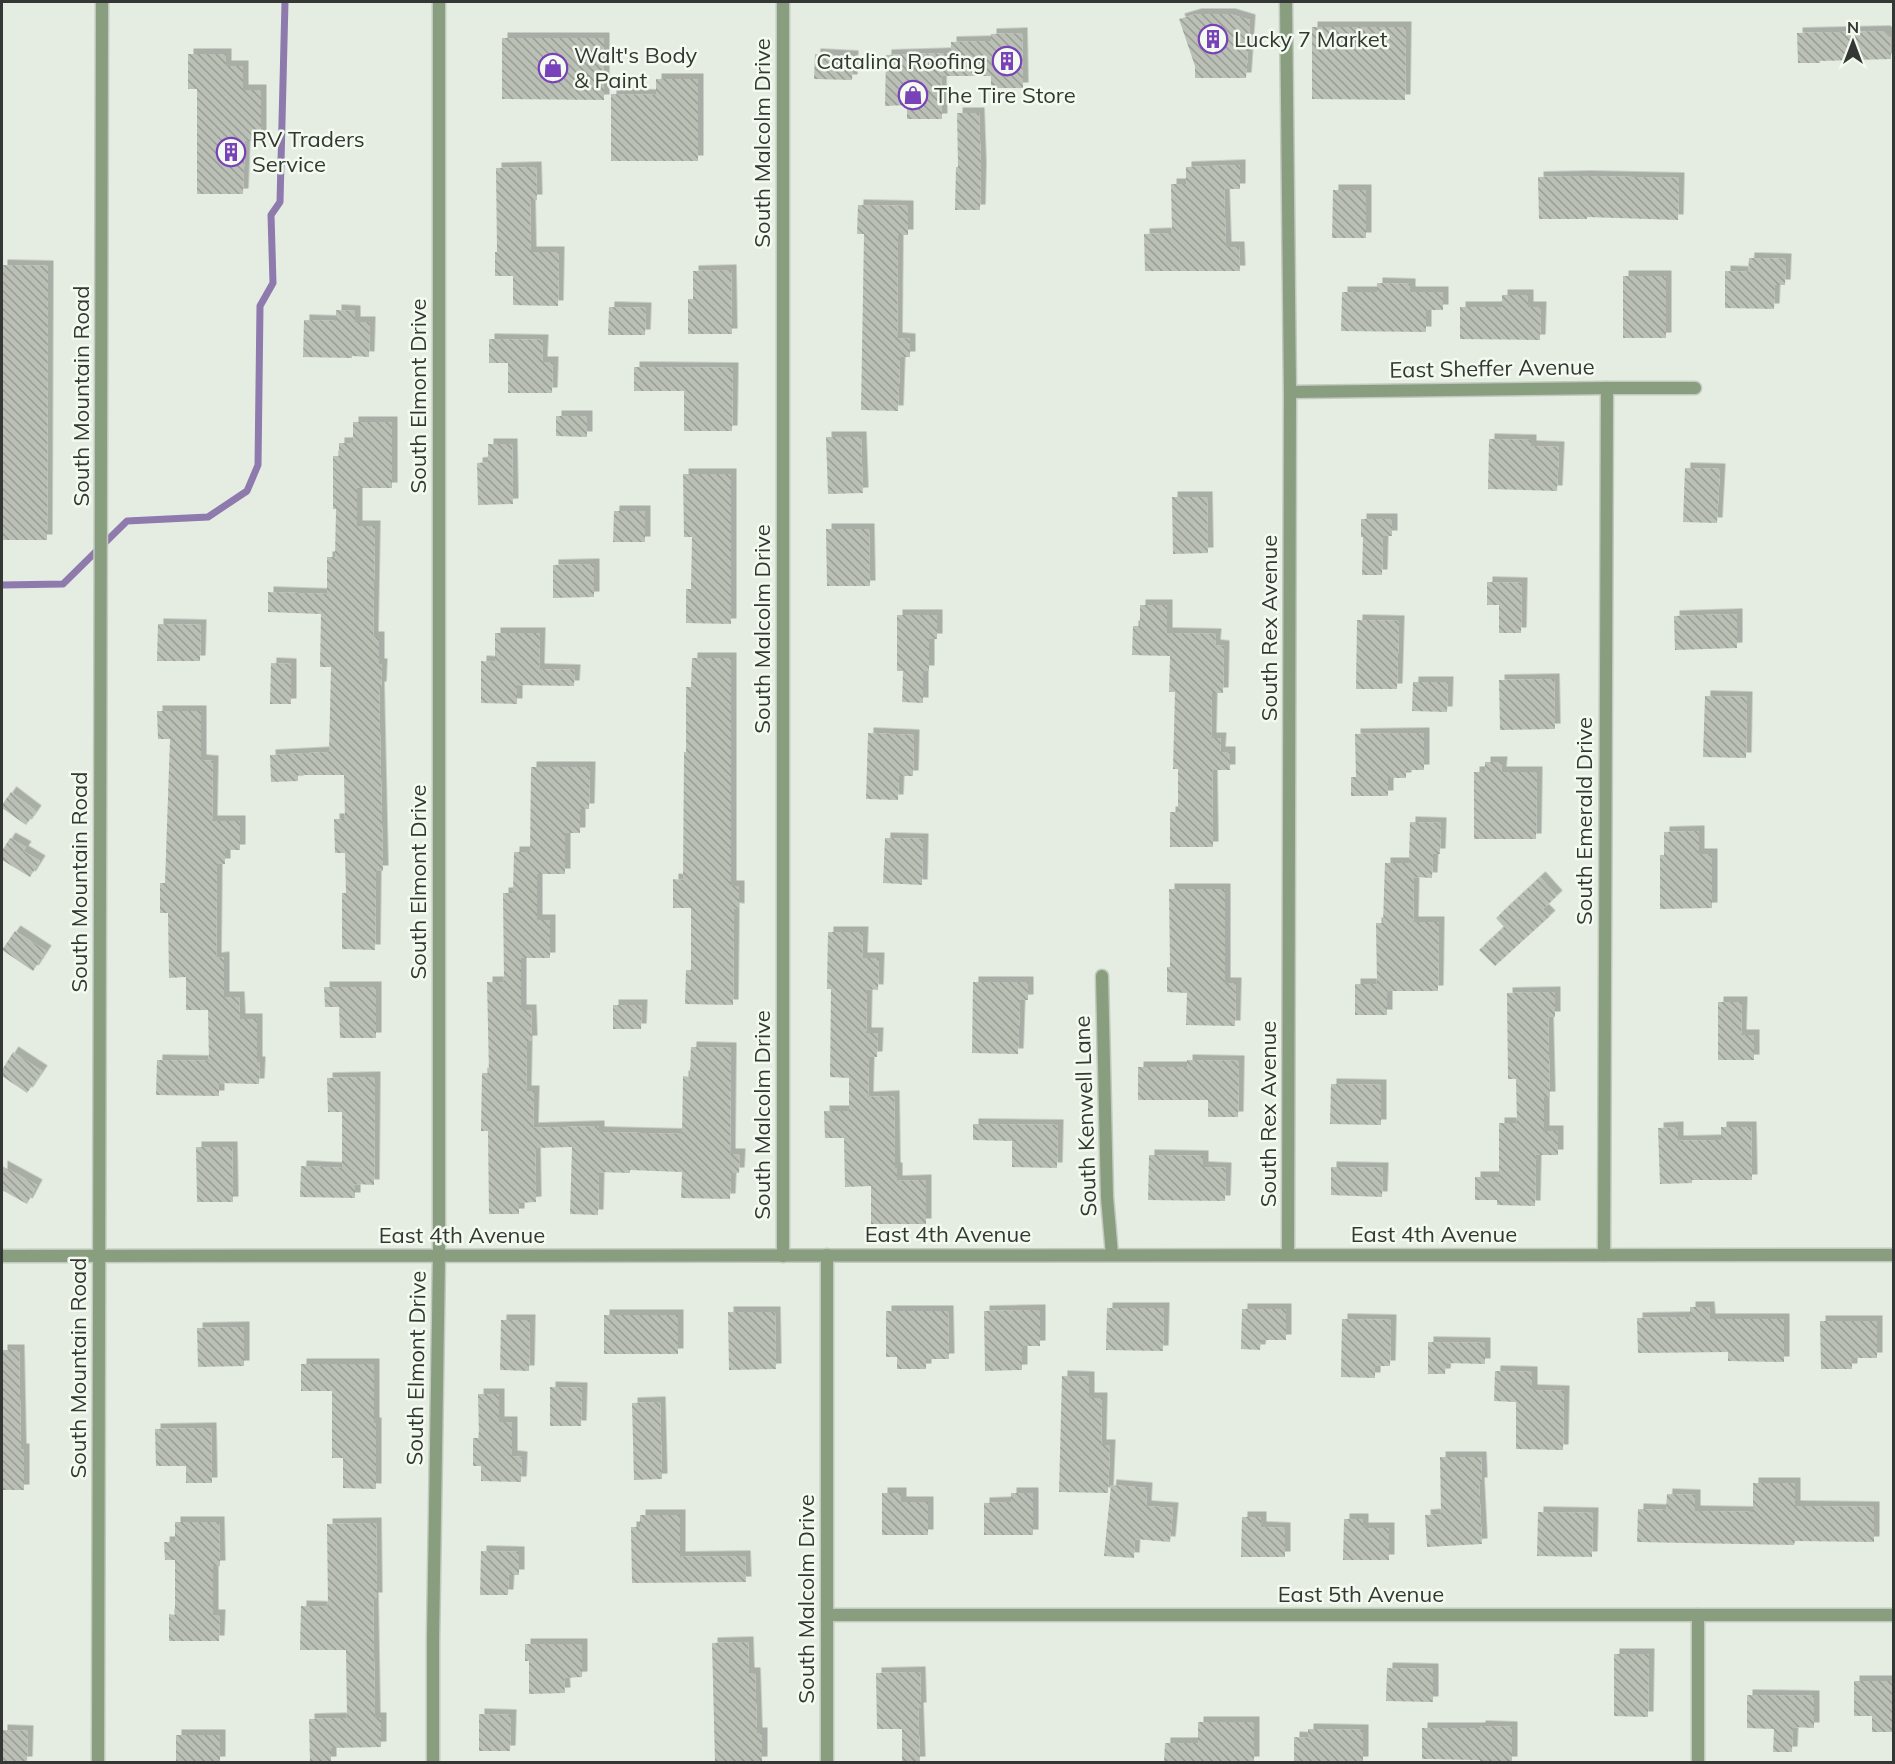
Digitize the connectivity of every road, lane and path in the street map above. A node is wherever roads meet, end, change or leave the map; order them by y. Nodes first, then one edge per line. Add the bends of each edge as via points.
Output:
1 (102, 2) edge
2 (439, 2) edge
3 (783, 2) edge
4 (1286, 2) edge
5 (1607, 388) junction
6 (1695, 388) dead end
7 (1290, 392) junction
8 (1102, 976) dead end
9 (1288, 1254) junction
10 (827, 1255) junction
11 (1112, 1255) junction
12 (1604, 1255) junction
13 (1893, 1255) edge
14 (2, 1256) edge
15 (100, 1256) junction
16 (439, 1256) junction
17 (783, 1256) junction
18 (828, 1615) junction
19 (1698, 1615) junction
20 (1893, 1615) edge
21 (98, 1762) edge
22 (433, 1762) edge
23 (827, 1762) edge
24 (1698, 1762) edge

1 - 15 street, South Mountain Road
2 - 16 street, South Elmont Drive
3 - 17 street, South Malcolm Drive
4 - 7 street, South Rex Avenue
5 - 6 street, East Sheffer Avenue
5 - 7 street, East Sheffer Avenue
5 - 12 street, South Emerald Drive
7 - 9 street, South Rex Avenue
8 - 11 street, South Kenwell Lane
9 - 11 street, East 4th Avenue
9 - 12 street, East 4th Avenue
10 - 11 street, East 4th Avenue
10 - 17 street, East 4th Avenue
10 - 18 street, South Malcolm Drive
12 - 13 street, East 4th Avenue
14 - 15 street, East 4th Avenue
15 - 16 street, East 4th Avenue
15 - 21 street, South Mountain Road
16 - 17 street, East 4th Avenue
16 - 22 street, South Elmont Drive
18 - 19 street, East 5th Avenue
18 - 23 street, South Malcolm Drive
19 - 20 street, East 5th Avenue
19 - 24 street

